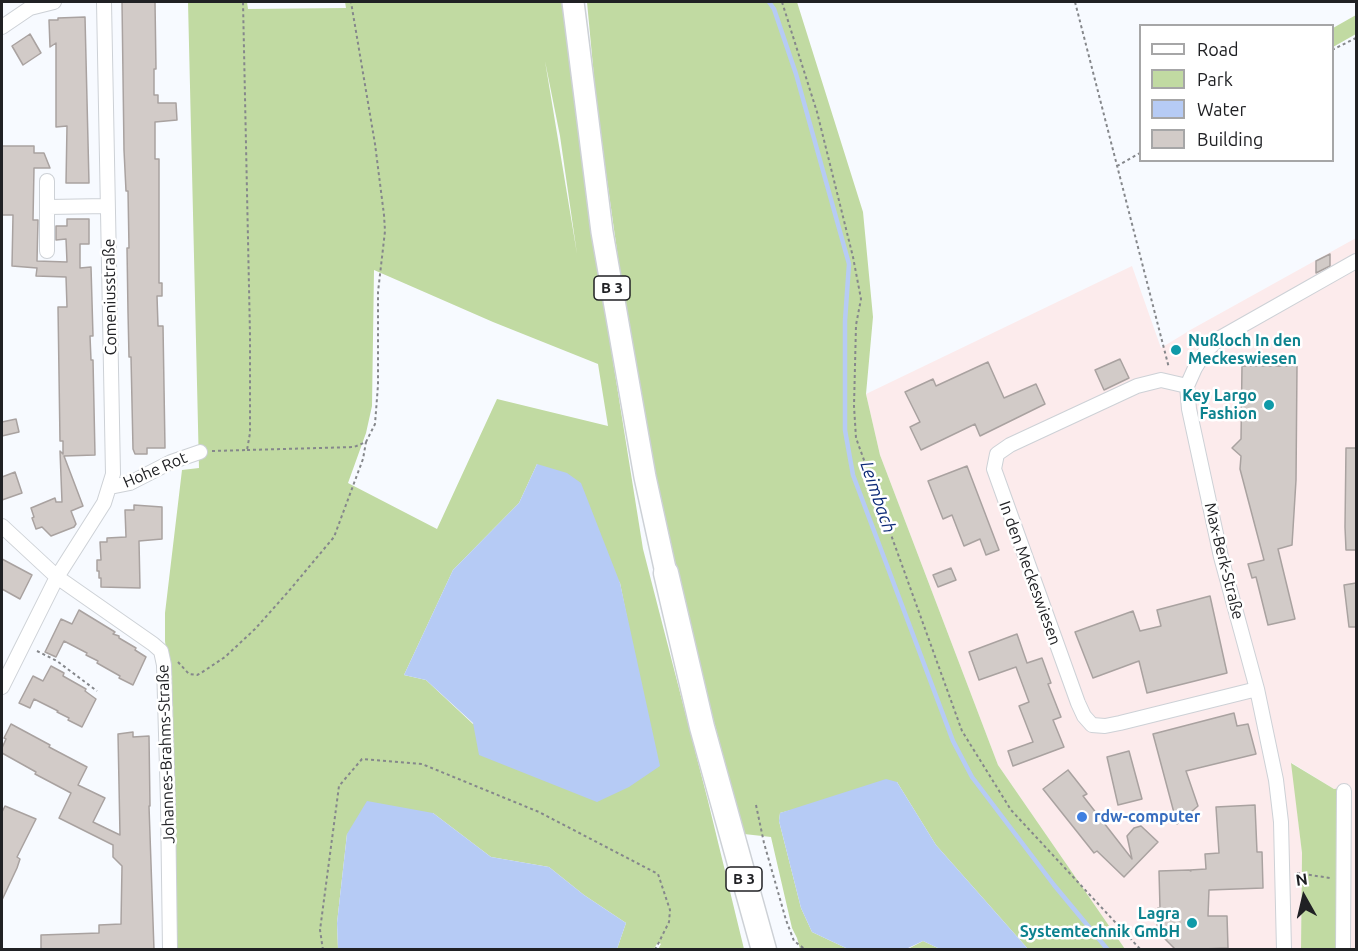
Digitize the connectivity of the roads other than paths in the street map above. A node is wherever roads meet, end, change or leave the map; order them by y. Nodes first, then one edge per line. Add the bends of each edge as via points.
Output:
1 (54, 2) edge
2 (104, 2) edge
3 (573, 2) edge
4 (2, 27) edge
5 (47, 181) dead end
6 (107, 206) junction
7 (48, 207) junction
8 (47, 251) dead end
9 (1356, 261) edge
10 (1187, 386) junction
11 (200, 452) road end
12 (110, 487) junction
13 (2, 526) edge
14 (666, 573) joint
15 (57, 577) junction
16 (2, 687) edge
17 (1257, 689) junction
18 (1344, 791) dead end
19 (170, 950) edge
20 (764, 950) edge
21 (1284, 950) edge
22 (1343, 950) edge

1 - 4 street via 30,8
2 - 6 street, Comeniusstraße
3 - 14 main road, B 3 via 602,232
5 - 7 street
6 - 7 street
6 - 12 street, Comeniusstraße via 113,459
7 - 8 street
9 - 10 street via 1220,338 1205,352
10 - 17 street, Max-Berk-Straße via 1221,557
10 - 17 street, In den Meckeswiesen via 1161,380 1137,386 1010,445 997,454 997,483 1078,703 1092,725 1120,723
11 - 12 street, Hohe Rot via 130,483
12 - 15 street, Comeniusstraße via 99,513
13 - 15 street, Johannes-Brahms-Straße
14 - 20 highway, B 3 via 702,727
15 - 16 street, Comeniusstraße
15 - 19 street, Johannes-Brahms-Straße via 161,651
17 - 21 street, Max-Berk-Straße via 1281,822
18 - 22 street

